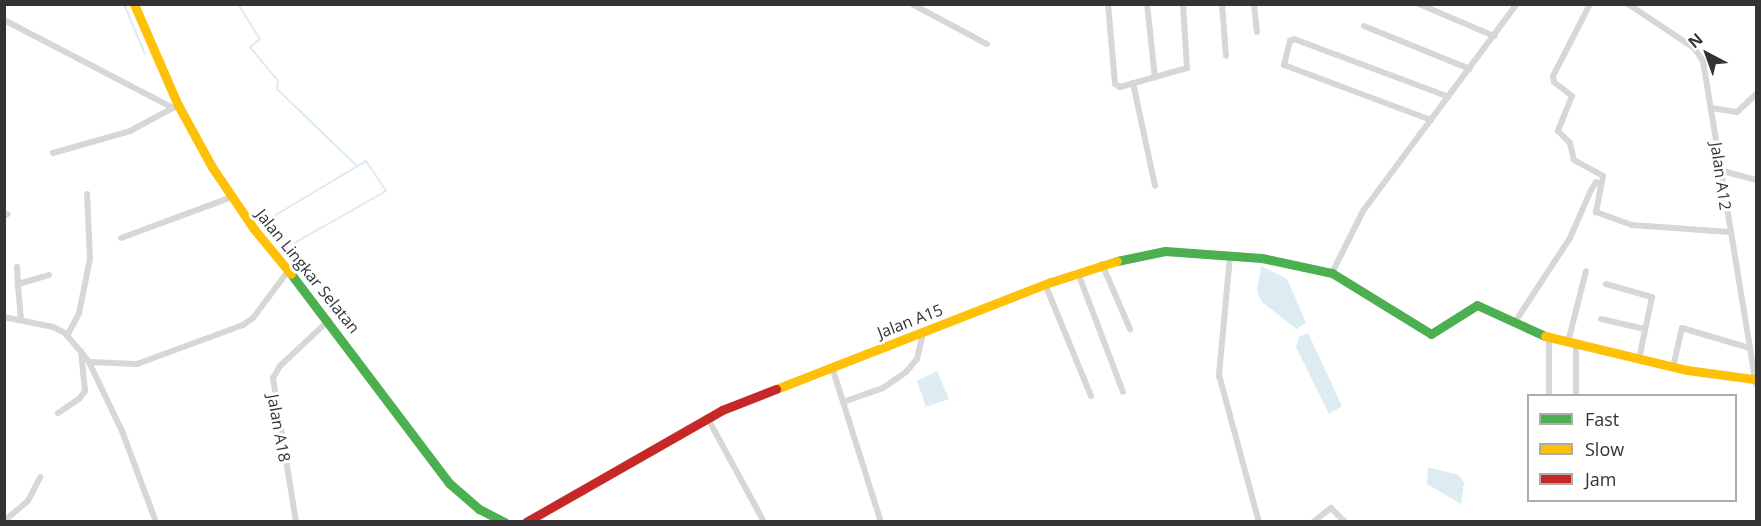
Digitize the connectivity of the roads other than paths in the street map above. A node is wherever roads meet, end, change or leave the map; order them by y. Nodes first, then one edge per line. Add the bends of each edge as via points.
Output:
1 (134, 4) edge
2 (912, 4) edge
3 (1108, 4) edge
4 (1147, 4) edge
5 (1183, 4) edge
6 (1222, 4) edge
7 (1254, 4) edge
8 (1419, 4) edge
9 (1517, 4) edge
10 (1590, 4) edge
11 (1628, 4) edge
12 (4, 20) edge
13 (1364, 26) dead end
14 (1257, 32) dead end
15 (1494, 36) junction
16 (987, 44) dead end
17 (1226, 56) dead end
18 (1470, 69) junction
19 (1155, 78) junction
20 (1133, 83) junction
21 (1756, 94) edge
22 (1449, 97) junction
23 (175, 106) junction
24 (1711, 108) junction
25 (1431, 120) junction
26 (53, 153) dead end
27 (1719, 170) junction
28 (1756, 180) edge
29 (1600, 184) junction
30 (1155, 186) dead end
31 (87, 194) dead end
32 (232, 197) junction
33 (1730, 232) junction
34 (121, 238) dead end
35 (1230, 256) junction
36 (1102, 264) junction
37 (17, 267) dead end
38 (288, 271) junction
39 (1586, 272) dead end
40 (1078, 273) junction
41 (1332, 273) junction
42 (49, 275) dead end
43 (18, 284) junction
44 (1045, 284) junction
45 (1606, 284) dead end
46 (4, 317) edge
47 (1601, 319) dead end
48 (21, 320) junction
49 (329, 320) junction
50 (1515, 322) junction
51 (1130, 329) dead end
52 (1645, 329) junction
53 (922, 332) junction
54 (67, 336) junction
55 (1549, 338) junction
56 (1572, 343) junction
57 (1750, 348) junction
58 (81, 351) junction
59 (1639, 359) junction
60 (89, 362) junction
61 (832, 367) junction
62 (1673, 367) junction
63 (1755, 381) edge
64 (1122, 392) dead end
65 (1549, 394) edge
66 (1576, 394) edge
67 (1091, 396) dead end
68 (843, 402) junction
69 (58, 413) dead end
70 (707, 417) junction
71 (40, 477) dead end
72 (498, 520) edge
73 (4, 521) edge
74 (156, 522) edge
75 (296, 522) edge
76 (526, 522) edge
77 (764, 522) edge
78 (881, 522) edge
79 (1259, 522) edge
80 (1313, 522) edge
81 (1345, 522) edge

1 - 23 main road, Jalan Lingkar Selatan
2 - 16 street
3 - 20 street via 1115,84 1119,87
4 - 19 street
5 - 19 street via 1188,66
6 - 17 street
7 - 14 street
8 - 15 street
9 - 15 street
10 - 29 street via 1553,76 1554,82 1572,96 1558,131 1570,143 1574,160 1602,174
11 - 24 street, Jalan A12 via 1698,51
12 - 23 street
13 - 18 street
15 - 18 street
18 - 22 street
19 - 20 street
20 - 30 street
21 - 24 street via 1737,112
22 - 25 street
22 - 25 street via 1294,39 1290,41 1284,65
23 - 26 street via 130,131
23 - 32 main road, Jalan Lingkar Selatan
24 - 27 street, Jalan A12
25 - 41 street via 1363,211
27 - 28 street
27 - 33 street, Jalan A12
29 - 33 street via 1596,212 1607,218 1632,225
29 - 50 street via 1596,182 1591,190 1569,238
31 - 54 street via 90,260 78,313
32 - 34 street
32 - 38 main road, Jalan Lingkar Selatan
33 - 57 street, Jalan A12
35 - 36 main road, Jalan A15 via 1165,251
35 - 41 main road, Jalan A15 via 1262,258
35 - 79 street via 1219,375
36 - 40 main road, Jalan A15
36 - 51 street
37 - 43 street
38 - 49 main road, Jalan Lingkar Selatan
38 - 60 street via 253,318 243,325 137,364
39 - 56 street
40 - 44 main road, Jalan A15
40 - 64 street
41 - 50 main road, Jalan A15 via 1431,334 1473,305
42 - 43 street
43 - 48 street
44 - 53 main road, Jalan A15
44 - 67 street
45 - 52 street via 1652,297
46 - 48 street
47 - 52 street
48 - 54 street via 53,327
49 - 72 main road, Jalan Lingkar Selatan via 449,483 478,509
49 - 75 street, Jalan A18 via 280,366 273,378
50 - 55 main road
52 - 59 street
53 - 61 main road, Jalan A15
53 - 68 street via 917,359 906,372 883,388
54 - 58 street
55 - 56 main road
55 - 65 street
56 - 59 main road
56 - 66 street
57 - 62 street via 1682,328
57 - 63 street, Jalan A12
58 - 60 street
58 - 69 street via 85,391
59 - 62 main road
60 - 74 street via 122,431
61 - 68 street
61 - 70 main road, Jalan A15
62 - 63 main road
68 - 78 street
70 - 76 main road, Jalan A15
70 - 77 street
71 - 73 street via 28,501
80 - 81 street via 1331,508

